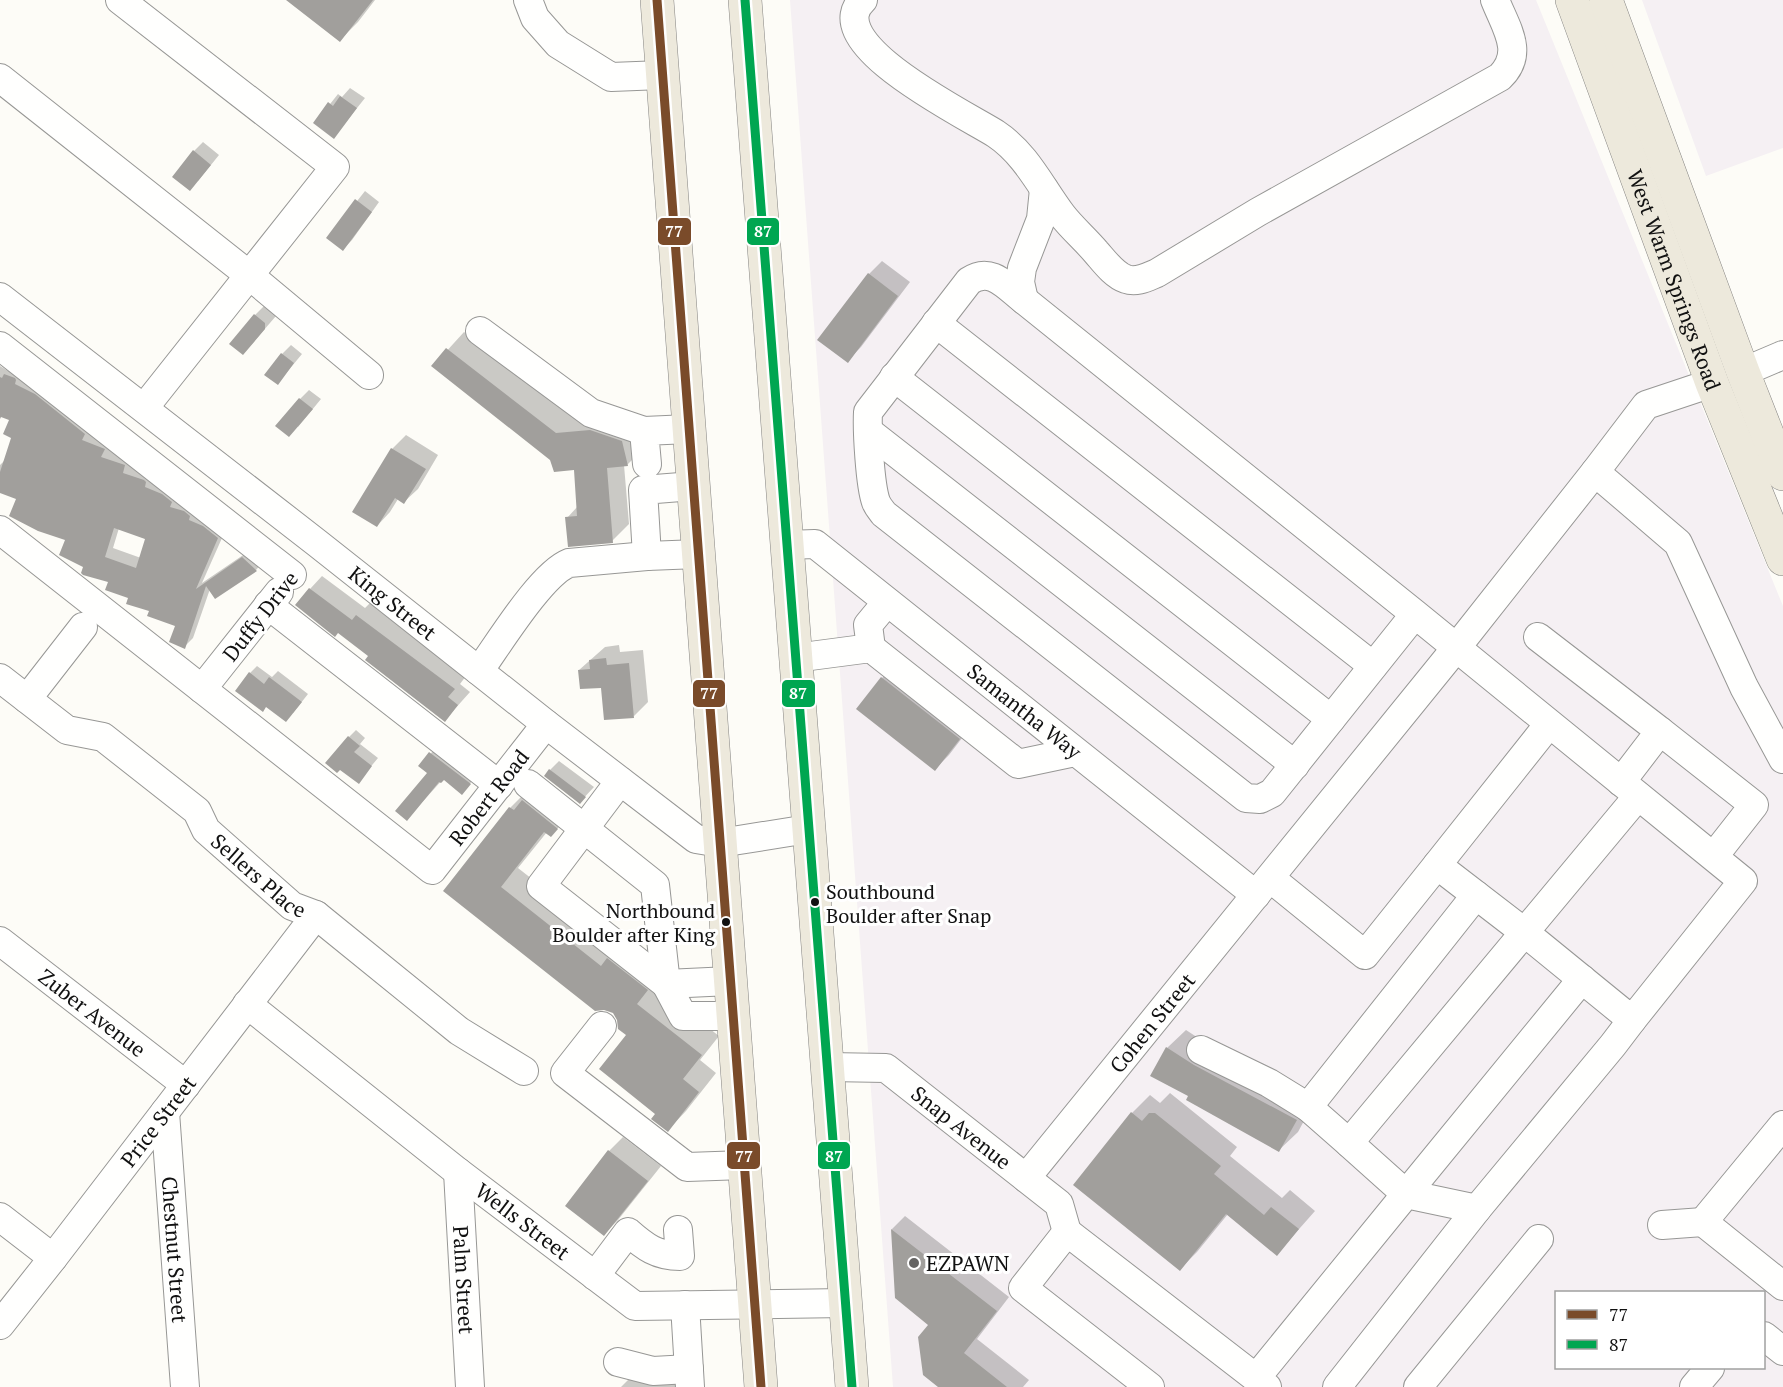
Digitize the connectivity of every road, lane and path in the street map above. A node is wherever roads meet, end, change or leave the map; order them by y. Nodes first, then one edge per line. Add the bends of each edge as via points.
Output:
1 (120, 0) edge
2 (528, 0) edge
3 (657, 0) edge
4 (745, 0) edge
5 (863, 0) edge
6 (1495, 0) edge
7 (1572, 0) edge
8 (1606, 0) edge
9 (662, 75) junction
10 (0, 78) edge
11 (1044, 189) junction
12 (249, 276) junction
13 (1024, 300) junction
14 (4, 309) edge
15 (936, 323) junction
16 (480, 331) dead end
17 (0, 346) edge
18 (1783, 355) edge
19 (1743, 372) junction
20 (369, 375) dead end
21 (894, 376) junction
22 (1712, 383) junction
23 (144, 408) junction
24 (689, 429) junction
25 (644, 431) junction
26 (868, 431) junction
27 (647, 464) dead end
28 (1595, 472) junction
29 (1783, 474) edge
30 (693, 486) junction
31 (0, 530) edge
32 (317, 543) junction
33 (786, 545) junction
34 (698, 554) junction
35 (647, 556) junction
36 (1783, 559) edge
37 (292, 574) junction
38 (887, 602) junction
39 (268, 605) junction
40 (1415, 614) junction
41 (83, 627) dead end
42 (1538, 636) dead end
43 (871, 648) junction
44 (1456, 648) junction
45 (795, 658) junction
46 (1373, 666) junction
47 (479, 671) junction
48 (0, 678) edge
49 (202, 689) junction
50 (27, 699) junction
51 (1331, 719) junction
52 (546, 724) junction
53 (1550, 724) junction
54 (1660, 731) junction
55 (1075, 752) junction
56 (1783, 759) edge
57 (1295, 765) junction
58 (620, 781) junction
59 (528, 784) dead end
60 (499, 785) junction
61 (1630, 789) junction
62 (585, 827) junction
63 (808, 829) junction
64 (720, 843) junction
65 (1714, 856) junction
66 (1437, 865) junction
67 (1268, 880) junction
68 (1476, 895) junction
69 (316, 915) junction
70 (1524, 932) junction
71 (0, 941) edge
72 (1582, 979) junction
73 (730, 981) junction
74 (666, 984) junction
75 (247, 1004) junction
76 (733, 1016) junction
77 (1632, 1020) junction
78 (602, 1026) dead end
79 (1201, 1050) dead end
80 (829, 1067) junction
81 (524, 1071) dead end
82 (186, 1085) junction
83 (1308, 1107) junction
84 (165, 1112) junction
85 (1783, 1125) edge
86 (1349, 1143) junction
87 (744, 1165) junction
88 (458, 1172) junction
89 (1026, 1178) junction
90 (1406, 1194) junction
91 (1477, 1209) junction
92 (0, 1217) edge
93 (1703, 1222) junction
94 (1662, 1225) dead end
95 (678, 1230) dead end
96 (1067, 1232) junction
97 (1539, 1239) dead end
98 (53, 1258) junction
99 (595, 1276) junction
100 (1783, 1286) edge
101 (845, 1303) junction
102 (754, 1304) junction
103 (685, 1305) junction
104 (0, 1325) edge
105 (1765, 1337) edge
106 (1783, 1352) edge
107 (618, 1362) dead end
108 (1709, 1369) edge
109 (690, 1378) edge
110 (1261, 1383) edge
111 (185, 1387) edge
112 (470, 1387) edge
113 (761, 1387) edge
114 (852, 1387) edge
115 (1150, 1387) edge
116 (1337, 1387) edge
117 (1418, 1387) edge
118 (1694, 1387) edge

1 - 12 street via 335,167
2 - 9 street via 535,18 558,44 611,77
3 - 9 main road
4 - 33 main road
5 - 11 street via 855,11 855,28 878,57 919,90 1007,142
6 - 11 street via 1514,50 1512,61 1500,77 1157,273 1140,280 1126,279 1063,217
7 - 22 main road, West Warm Springs Road
8 - 19 main road, West Warm Springs Road
9 - 24 main road
10 - 12 street
11 - 13 street via 1041,219 1022,268
12 - 20 street
12 - 23 street
13 - 15 street via 988,274 978,275
13 - 40 street
14 - 23 street, King Street
15 - 21 street
15 - 46 street
16 - 25 street via 591,413
17 - 37 street
18 - 19 street
19 - 22 main road
19 - 29 main road, West Warm Springs Road
21 - 26 street via 868,412
21 - 51 street
22 - 28 street, Cohen Street via 1646,405
22 - 36 main road, West Warm Springs Road
23 - 32 street, King Street
24 - 25 street
24 - 30 main road
25 - 27 street
26 - 57 street
26 - 57 street via 873,492 884,514 1233,790 1246,798 1260,799 1272,793
28 - 44 street, Cohen Street
28 - 56 street via 1678,543 1744,687
30 - 34 main road
30 - 35 street via 642,490
31 - 49 street
32 - 37 street, Duffy Drive
32 - 47 street, King Street
33 - 38 street, Samantha Way via 815,544
33 - 45 main road
34 - 35 street
34 - 64 main road
35 - 47 street via 560,567 546,580
37 - 39 street, Duffy Drive
38 - 43 street via 868,626
38 - 55 street, Samantha Way
39 - 49 street, Duffy Drive
39 - 60 street
40 - 44 street
40 - 46 street
41 - 50 street
42 - 54 street
43 - 45 street
43 - 55 street via 1018,764
44 - 53 street
44 - 67 street, Cohen Street
45 - 63 main road
46 - 51 street
47 - 52 street, King Street
48 - 50 street, Sellers Place
49 - 60 street, Robert Road via 432,870
50 - 69 street, Sellers Place via 67,730 102,737 197,811 206,830 292,906
51 - 57 street
52 - 58 street, King Street
52 - 60 street, Robert Road
53 - 61 street
53 - 66 street
54 - 61 street
54 - 65 street via 1754,805
55 - 67 street, Samantha Way
58 - 62 street
58 - 64 street, King Street via 696,839
59 - 62 street
61 - 65 street
61 - 70 street
62 - 74 street via 655,885
62 - 74 street via 541,886
63 - 64 street, King Street
63 - 80 main road
64 - 73 main road
65 - 77 street via 1743,881
66 - 67 street, Samantha Way via 1365,955
66 - 68 street
67 - 89 street, Cohen Street
68 - 70 street
68 - 83 street
69 - 75 street, Price Street
69 - 81 street, Sellers Place via 459,1031
70 - 72 street
70 - 86 street
71 - 82 street, Zuber Avenue
72 - 77 street
72 - 90 street
73 - 74 street
73 - 76 main road
74 - 76 street via 683,1016
75 - 82 street, Price Street
75 - 88 street, Wells Street
76 - 87 main road
77 - 91 street
78 - 87 street via 566,1073 687,1167
79 - 83 street
80 - 89 street, Snap Avenue via 886,1068
80 - 101 main road
82 - 84 street, Price Street
83 - 86 street
84 - 98 street, Price Street
84 - 111 street, Chestnut Street
85 - 93 street
86 - 90 street
87 - 102 main road
88 - 99 street, Wells Street
88 - 112 street, Palm Street
89 - 96 street, Snap Avenue via 1059,1204
90 - 91 street
90 - 110 street
91 - 116 street
92 - 98 street
93 - 94 street
93 - 100 street
95 - 99 street via 680,1256 649,1250 628,1232
96 - 110 street
96 - 115 street via 1023,1288
97 - 117 street
98 - 104 street, Price Street
99 - 103 street, Wells Street via 635,1306
101 - 102 street, Wells Street
101 - 114 main road
102 - 103 street, Wells Street
102 - 113 main road
103 - 109 street
105 - 106 street
107 - 109 street
108 - 118 street

